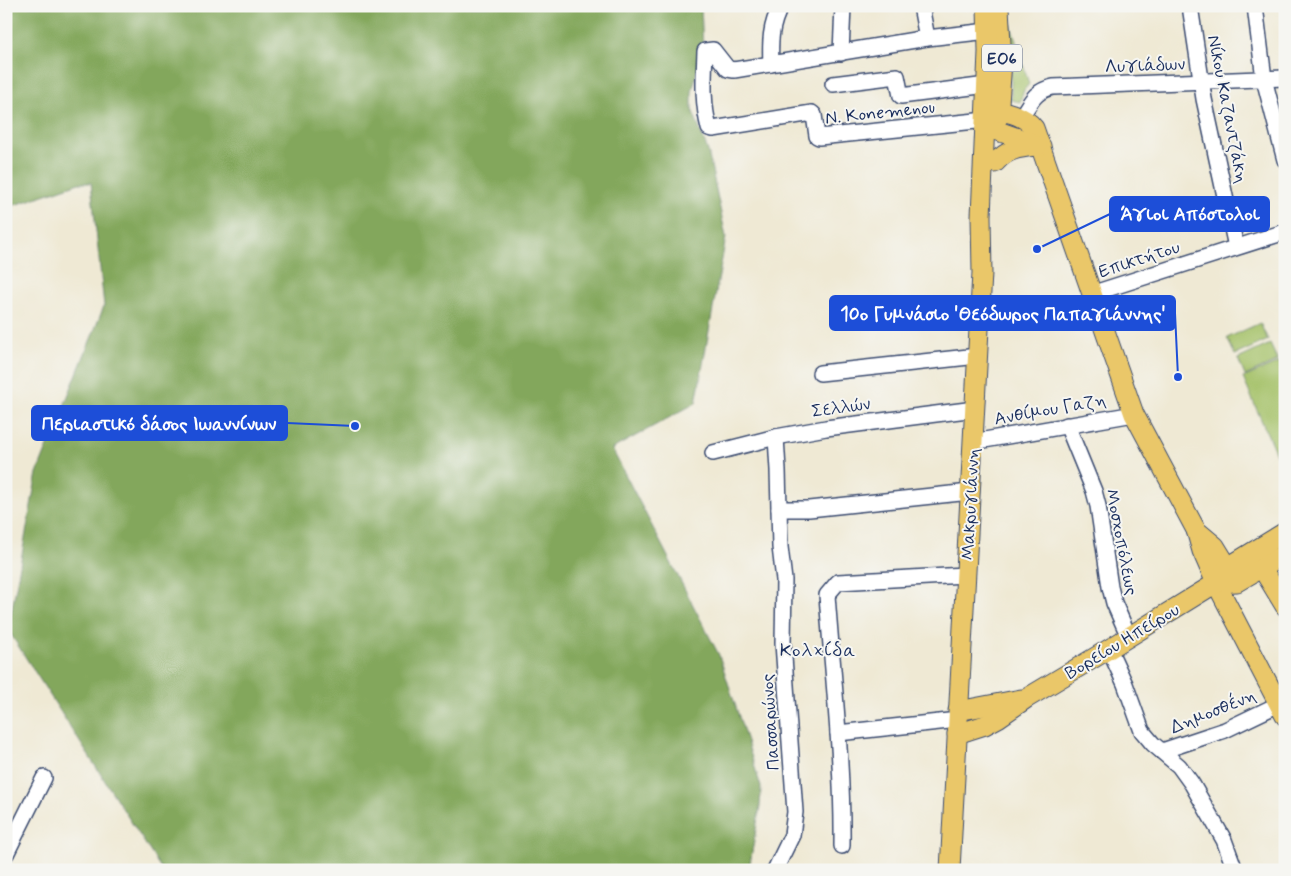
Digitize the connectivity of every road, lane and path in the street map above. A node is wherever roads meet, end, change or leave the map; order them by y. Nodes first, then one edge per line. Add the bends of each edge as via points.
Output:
1 (781, 6) edge
2 (843, 6) edge
3 (921, 6) edge
4 (987, 6) edge
5 (999, 6) edge
6 (1190, 6) edge
7 (1255, 6) edge
8 (988, 30) junction
9 (927, 38) junction
10 (841, 53) junction
11 (772, 64) junction
12 (1285, 78) edge
13 (1264, 79) junction
14 (1201, 82) junction
15 (833, 84) dead end
16 (987, 84) junction
17 (1021, 117) junction
18 (991, 120) junction
19 (1041, 146) junction
20 (1285, 160) edge
21 (995, 163) junction
22 (1285, 232) edge
23 (1236, 247) junction
24 (982, 273) junction
25 (1092, 294) junction
26 (978, 356) junction
27 (820, 373) dead end
28 (975, 409) junction
29 (1134, 414) junction
30 (1067, 425) junction
31 (776, 437) junction
32 (973, 442) junction
33 (713, 453) dead end
34 (970, 492) junction
35 (778, 509) junction
36 (1196, 530) junction
37 (1279, 536) edge
38 (1285, 554) edge
39 (1265, 566) junction
40 (1233, 574) junction
41 (966, 575) junction
42 (1216, 583) junction
43 (1284, 605) edge
44 (1129, 637) junction
45 (1109, 650) junction
46 (1282, 710) edge
47 (958, 722) junction
48 (838, 733) junction
49 (1162, 751) junction
50 (44, 778) dead end
51 (842, 846) dead end
52 (6, 854) edge
53 (776, 870) edge
54 (950, 870) edge
55 (1235, 870) edge

1 - 11 street via 774,18 771,34
2 - 10 street
3 - 9 street
4 - 8 main road, Μακρυγιάννη / ΕΟ6
5 - 18 main road, Μακρυγιάννη / ΕΟ6 via 1002,61
6 - 14 street, Νίκου Καζαντζάκη
7 - 13 street
8 - 9 street
8 - 16 main road, Μακρυγιάννη / ΕΟ6
9 - 10 street
10 - 11 street
11 - 18 street, N. Konemenou via 728,69 713,50 705,51 703,100 709,128 812,113 819,137
12 - 13 street, Λυγιάδων
13 - 14 street, Λυγιάδων
13 - 20 street
14 - 17 street, Λυγιάδων via 1053,87 1037,93
14 - 23 street, Νίκου Καζαντζάκη
15 - 16 street via 898,76 901,96
16 - 18 main road, Μακρυγιάννη / ΕΟ6
17 - 18 main road
17 - 19 main road via 1034,128
18 - 19 main road
18 - 21 main road, Μακρυγιάννη
18 - 24 main road, Μακρυγιάννη via 981,216
19 - 21 main road via 1010,150
19 - 25 main road
21 - 24 main road, Μακρυγιάννη
22 - 23 street, Επικτήτου
23 - 25 street, Επικτήτου
24 - 26 main road, Μακρυγιάννη
25 - 29 main road
26 - 27 street
26 - 28 main road, Μακρυγιάννη
28 - 31 street, Σελλών
28 - 32 main road, Μακρυγιάννη
29 - 30 street, Ανθίμου Γαζη
29 - 36 main road
30 - 32 street, Ανθίμου Γαζη
30 - 44 street, Μοσχοπόλεως via 1094,491 1110,587
31 - 33 street, Σελλών
31 - 35 street, Πασσαρώνος
32 - 34 main road, Μακρυγιάννη
34 - 35 street via 809,509
34 - 41 main road, Μακρυγιάννη
35 - 53 street, Πασσαρώνος via 794,812 792,835
36 - 40 main road via 1215,546
36 - 42 main road
37 - 39 main road
37 - 40 main road, Βορείου Ηπείρου
38 - 39 main road, Βορείου Ηπείρου
39 - 40 main road, Βορείου Ηπείρου
39 - 43 main road via 1268,580
40 - 42 main road, Βορείου Ηπείρου
41 - 47 main road, Μακρυγιάννη
41 - 48 street via 838,582 827,595
42 - 44 main road, Βορείου Ηπείρου
42 - 46 main road
44 - 45 main road, Βορείου Ηπείρου
45 - 47 main road, Βορείου Ηπείρου via 992,722
45 - 49 street via 1126,684 1142,731
46 - 49 street, Δημοσθένη
47 - 48 street
47 - 54 main road, Μακρυγιάννη
48 - 51 street
49 - 55 street via 1183,771 1199,795 1224,840
50 - 52 street

